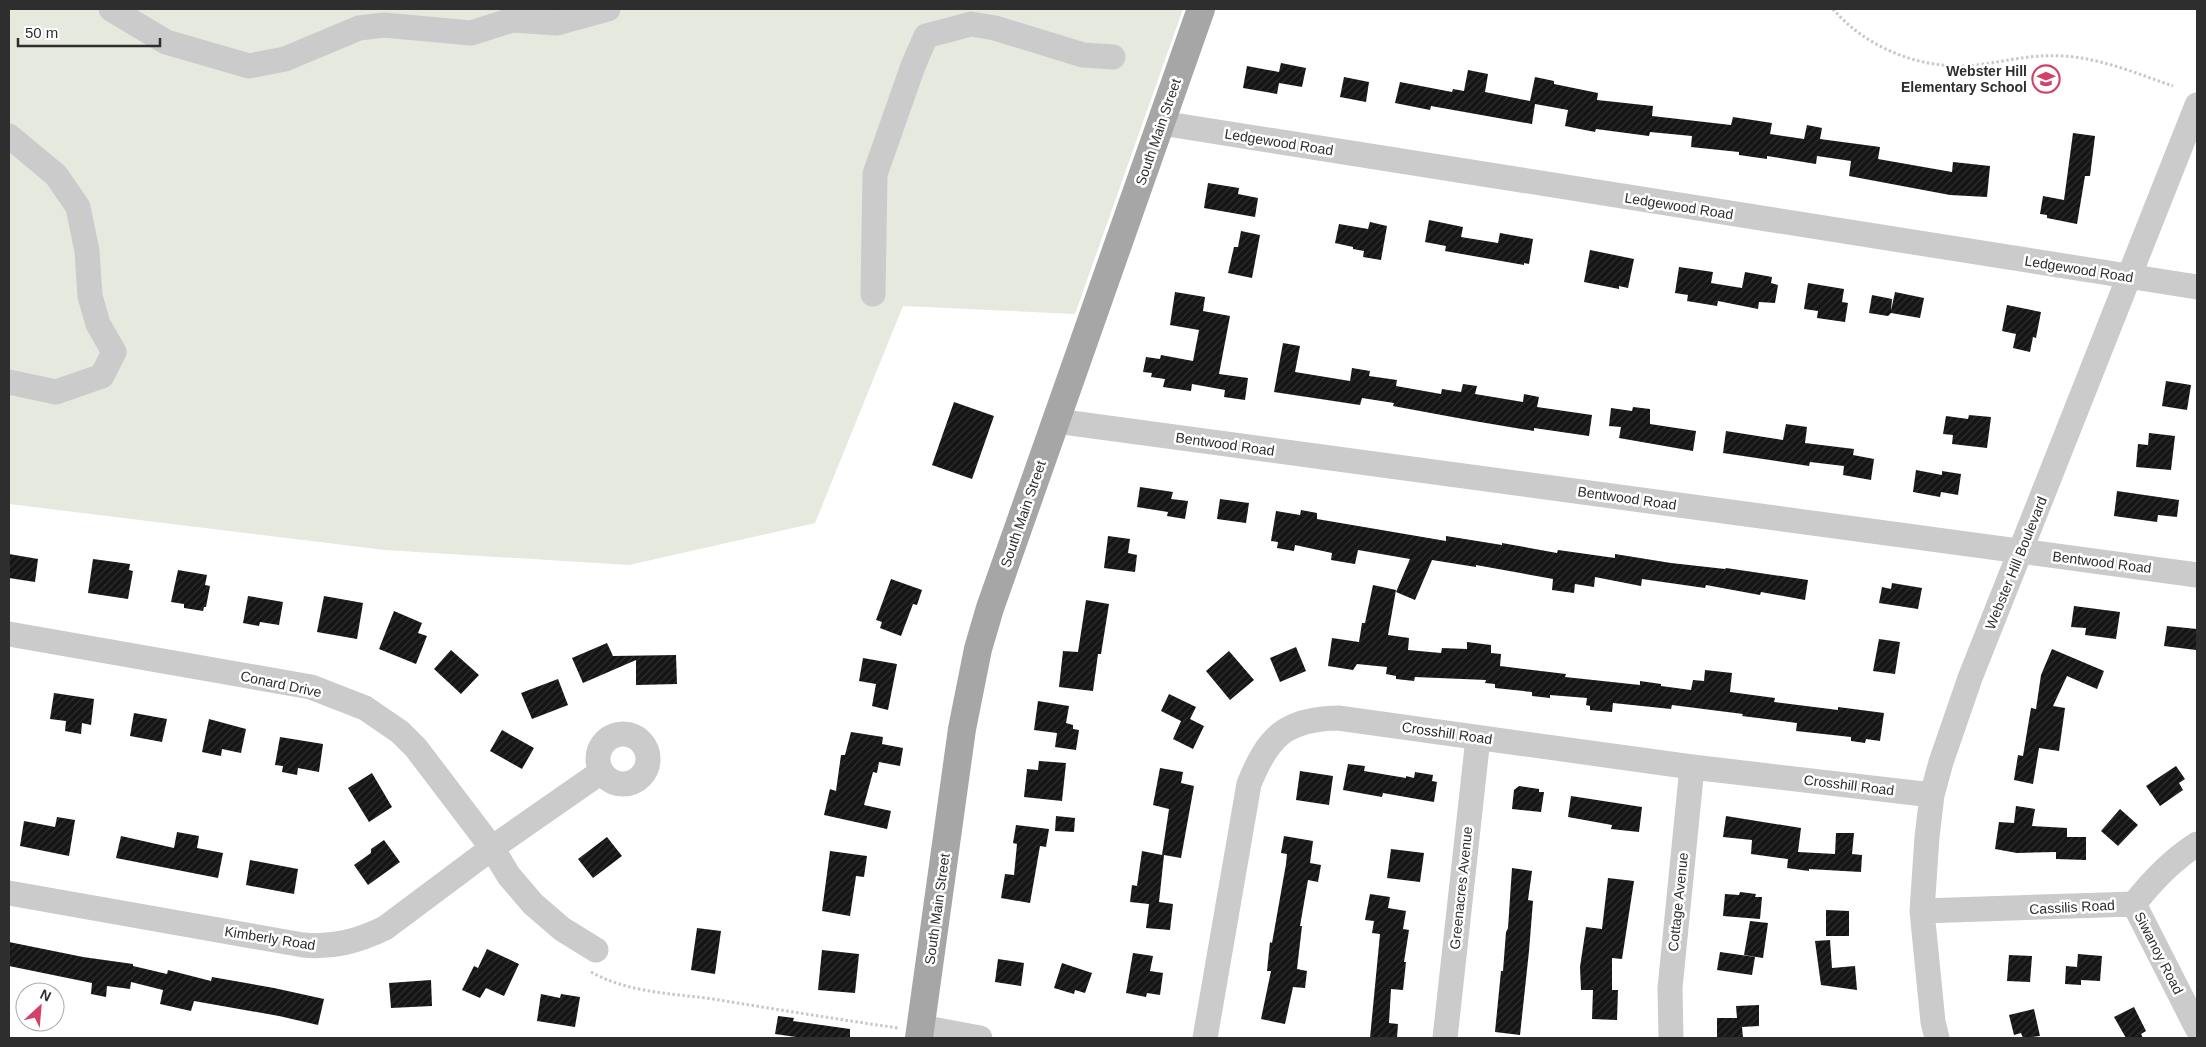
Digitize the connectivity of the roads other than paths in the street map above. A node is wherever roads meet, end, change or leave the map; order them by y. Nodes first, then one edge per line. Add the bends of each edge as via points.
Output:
1 (111, 9) edge
2 (608, 9) edge
3 (1201, 9) edge
4 (1113, 56) dead end
5 (2197, 105) edge
6 (1161, 123) junction
7 (9, 136) edge
8 (2129, 277) junction
9 (2197, 287) edge
10 (873, 294) dead end
11 (9, 382) edge
12 (1056, 421) junction
13 (2021, 552) junction
14 (2197, 575) edge
15 (9, 634) edge
16 (1478, 738) junction
17 (1692, 767) junction
18 (602, 772) dead end
19 (1932, 796) junction
20 (2197, 844) edge
21 (492, 848) junction
22 (9, 893) edge
23 (2134, 904) junction
24 (1922, 911) junction
25 (590, 959) road end
26 (2197, 1028) edge
27 (913, 1031) edge
28 (980, 1038) edge
29 (1205, 1038) edge
30 (1445, 1038) edge
31 (1671, 1038) edge
32 (1937, 1038) edge

1 - 2 street via 166,42 249,66 286,59 359,28 384,25 471,33 512,20 558,23
3 - 6 main road, South Main Street
4 - 10 street via 1083,55 995,28 971,24 926,36 875,174
5 - 8 street, Webster Hill Boulevard
6 - 8 street, Ledgewood Road
6 - 12 main road, South Main Street
7 - 11 street via 56,175 78,207 87,251 90,296 98,324 114,352 102,376 56,392
8 - 9 street, Ledgewood Road
8 - 13 street, Webster Hill Boulevard
12 - 13 street, Bentwood Road
12 - 27 main road, South Main Street via 978,649
13 - 14 street, Bentwood Road
13 - 19 street, Webster Hill Boulevard via 1970,678
15 - 21 street, Conard Drive via 311,687 365,708 400,732 416,748
16 - 17 street, Crosshill Road
16 - 29 street, Crosshill Road via 1322,718 1291,727 1266,747 1249,784
16 - 30 street, Greenacres Avenue
17 - 19 street, Crosshill Road
17 - 31 street, Cottage Avenue via 1670,988
18 - 21 street, Kimberly Road
19 - 24 street, Webster Hill Boulevard
20 - 23 street, Cassilis Road via 2158,875
21 - 22 street, Kimberly Road via 385,928 335,946 303,946
21 - 25 street, Conard Drive via 509,876 533,904
23 - 24 street, Cassilis Road
23 - 26 street, Siwanoy Road
24 - 32 street, Webster Hill Boulevard
27 - 28 street

